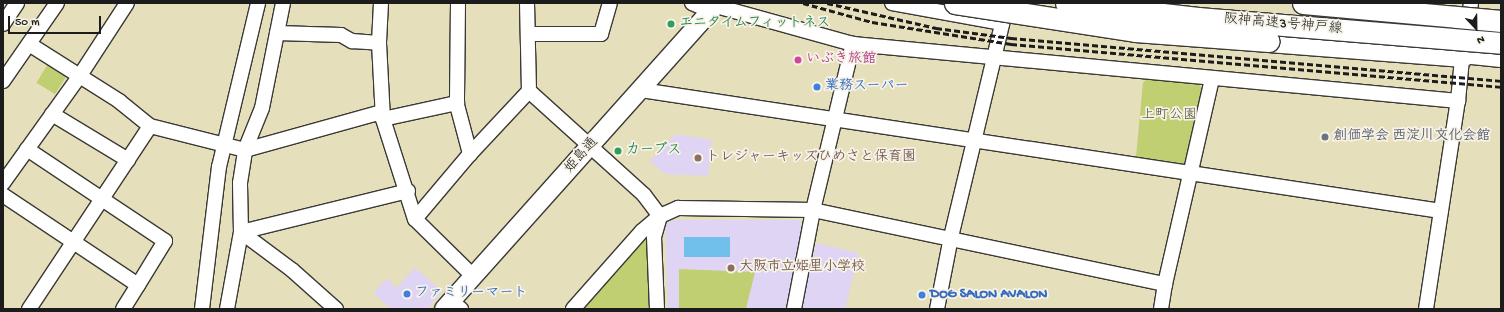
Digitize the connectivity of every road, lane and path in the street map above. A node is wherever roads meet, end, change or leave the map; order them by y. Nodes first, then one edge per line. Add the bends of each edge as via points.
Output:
1 (17, 3) edge
2 (57, 3) edge
3 (127, 3) edge
4 (258, 3) edge
5 (283, 3) edge
6 (381, 3) edge
7 (458, 3) edge
8 (527, 3) edge
9 (610, 3) edge
10 (692, 3) edge
11 (892, 3) edge
12 (956, 3) edge
13 (1008, 3) edge
14 (1066, 3) edge
15 (1303, 3) edge
16 (1397, 3) edge
17 (1471, 3) edge
18 (715, 7) edge
19 (1501, 21) edge
20 (1002, 23) junction
21 (3, 24) edge
22 (277, 33) junction
23 (528, 34) junction
24 (379, 43) junction
25 (1501, 43) edge
26 (29, 44) junction
27 (853, 44) junction
28 (1467, 56) junction
29 (994, 57) junction
30 (1501, 60) edge
31 (79, 77) junction
32 (1212, 78) junction
33 (3, 81) edge
34 (641, 90) junction
35 (530, 91) junction
36 (1458, 101) junction
37 (457, 103) junction
38 (52, 114) junction
39 (383, 116) junction
40 (834, 120) junction
41 (150, 126) junction
42 (973, 142) junction
43 (224, 144) junction
44 (590, 147) junction
45 (27, 149) junction
46 (245, 150) junction
47 (470, 154) junction
48 (128, 160) junction
49 (1192, 176) junction
50 (4, 179) edge
51 (408, 191) junction
52 (3, 195) edge
53 (103, 200) junction
54 (813, 210) junction
55 (1440, 211) junction
56 (660, 216) junction
57 (415, 219) junction
58 (241, 232) junction
59 (951, 237) junction
60 (72, 243) junction
61 (473, 276) junction
62 (138, 284) junction
63 (1165, 284) junction
64 (452, 306) edge
65 (29, 309) edge
66 (123, 309) edge
67 (202, 309) edge
68 (227, 309) edge
69 (336, 309) edge
70 (573, 309) edge
71 (657, 309) edge
72 (794, 309) edge
73 (937, 309) edge
74 (1163, 309) edge
75 (1426, 309) edge

1 - 21 street
2 - 26 street
3 - 31 street
4 - 43 street
5 - 22 street
6 - 24 street
7 - 37 street
8 - 23 street
9 - 23 street via 600,34
10 - 18 street
11 - 20 street
12 - 28 highway, bridge via 1128,30
13 - 20 street
14 - 25 highway, 阪神高速3号神戸線, bridge via 1198,18
15 - 19 highway, 阪神高速3号神戸線, bridge
16 - 28 highway via 1429,22
17 - 28 street
18 - 27 street
18 - 34 main road, 姫島通
20 - 29 street
22 - 24 street via 341,35 352,41
22 - 46 street via 262,108
23 - 35 street
24 - 39 street
26 - 31 street
26 - 33 street
27 - 29 street
27 - 40 street
28 - 30 street
28 - 36 street
29 - 32 street
29 - 42 street
31 - 38 street
31 - 41 street via 120,101
32 - 36 street
32 - 49 street
34 - 40 street
34 - 44 main road, 姫島通
35 - 44 street
35 - 47 street
36 - 55 street
37 - 39 street
37 - 47 street
38 - 45 street
38 - 48 street
39 - 46 street
39 - 51 street
40 - 42 street
40 - 54 street
41 - 43 street
41 - 48 street
42 - 49 street via 1043,150
42 - 59 street
43 - 46 street
43 - 67 street via 214,198
44 - 56 street via 644,195
44 - 61 main road, 姫島通
45 - 50 street
45 - 53 street
46 - 58 street via 240,183
47 - 57 street
48 - 53 street
49 - 55 street
49 - 63 street
51 - 57 street
51 - 58 street
52 - 60 street
53 - 60 street
53 - 62 street via 165,241
54 - 56 street via 678,208
54 - 59 street
54 - 72 street
55 - 75 street
56 - 70 street via 642,232
56 - 71 street via 654,237
57 - 61 street
58 - 68 street
58 - 69 street via 292,270
59 - 63 street
59 - 73 street
60 - 62 street
60 - 65 street
61 - 64 main road, 姫島通
62 - 66 street
63 - 74 street

